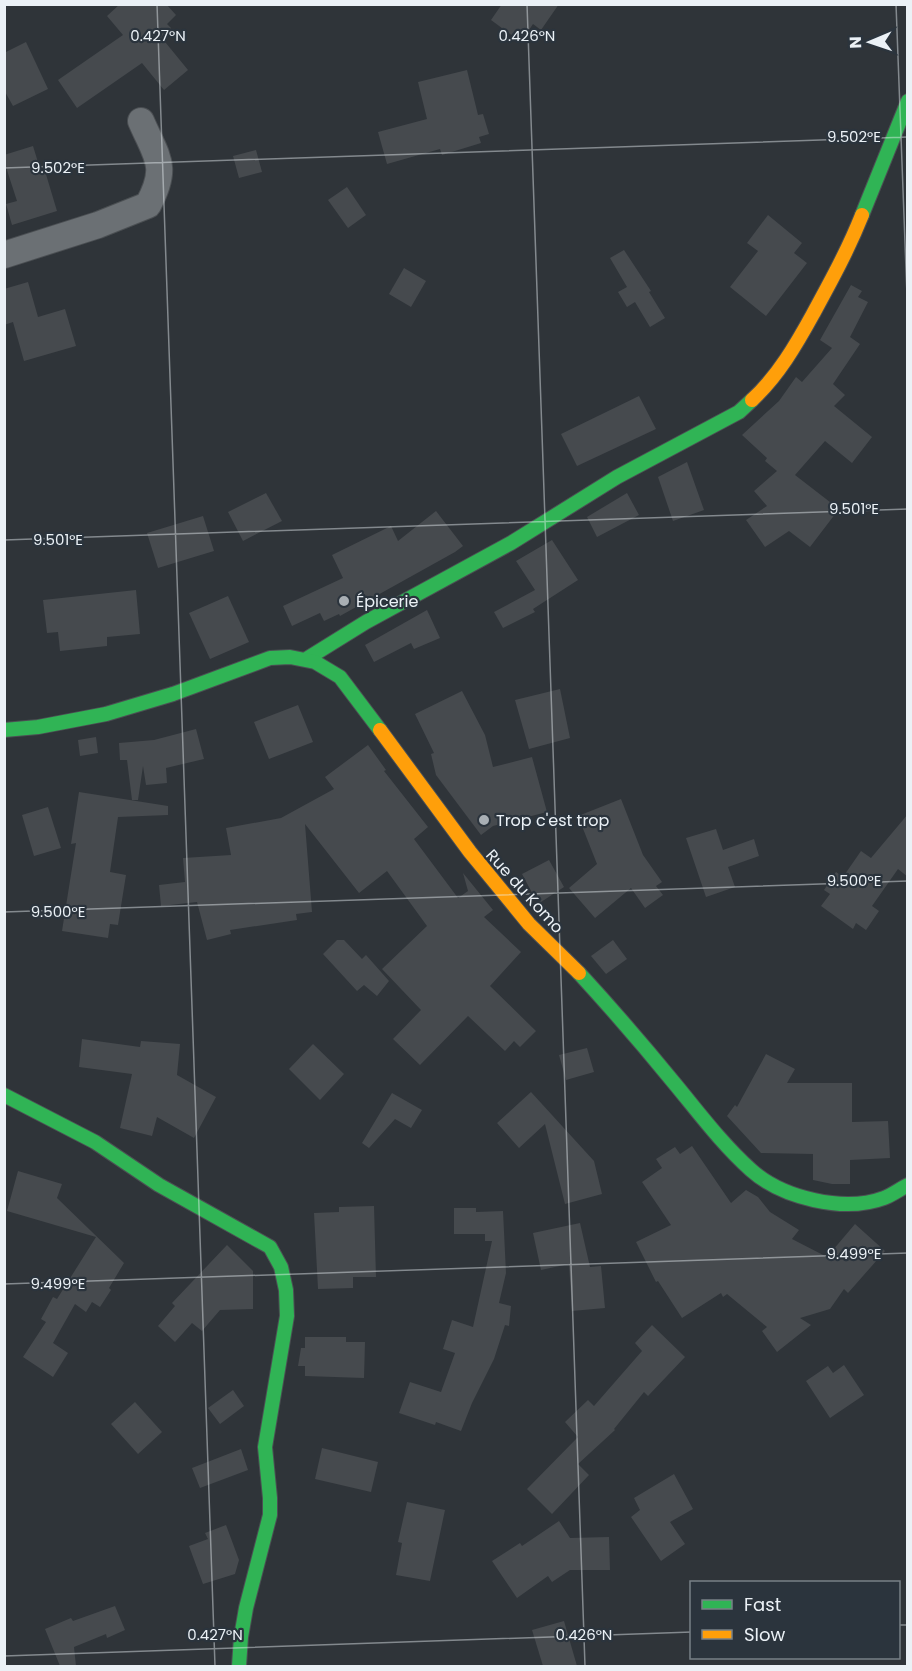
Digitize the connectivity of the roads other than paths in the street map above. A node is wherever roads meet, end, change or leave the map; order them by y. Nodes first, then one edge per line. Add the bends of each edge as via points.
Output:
1 (908, 101) edge
2 (141, 121) dead end
3 (4, 255) edge
4 (308, 657) junction
5 (4, 730) edge
6 (4, 1095) edge
7 (908, 1185) edge
8 (238, 1666) edge

1 - 4 street via 846,255 796,344 766,387 739,412 616,477 511,543
2 - 3 street via 161,167 148,206
4 - 5 street, Rue du Komo via 270,658 90,718
4 - 7 street, Rue du Komo via 340,677 470,852 529,924 618,1015 752,1171 781,1190 830,1203 864,1203
6 - 8 street via 95,1142 159,1185 270,1247 277,1256 288,1291 265,1446 270,1514 244,1613

